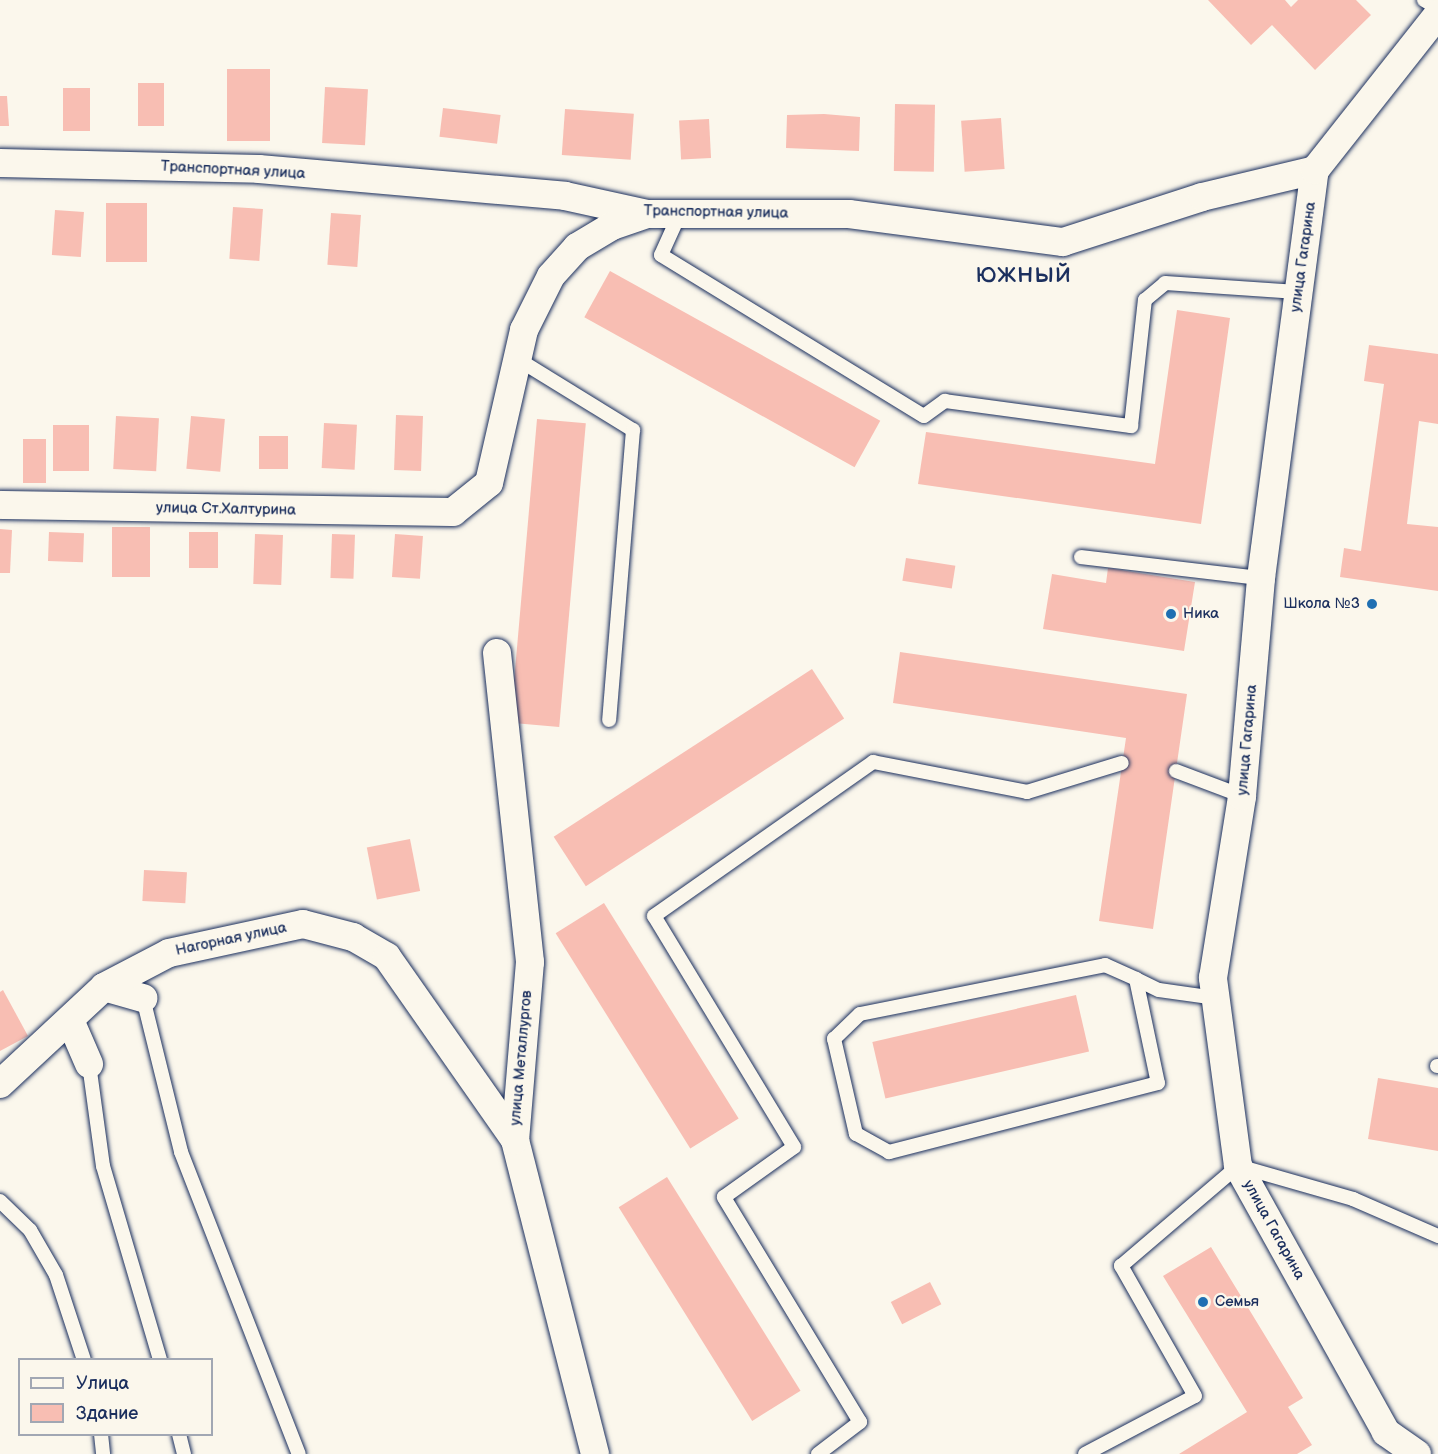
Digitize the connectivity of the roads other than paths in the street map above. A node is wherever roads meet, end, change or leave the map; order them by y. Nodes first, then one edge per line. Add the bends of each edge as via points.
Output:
1 (1424, 0) edge
2 (1438, 8) edge
3 (1438, 14) edge
4 (0, 164) edge
5 (1315, 170) junction
6 (680, 213) junction
7 (647, 214) junction
8 (1298, 292) junction
9 (519, 360) junction
10 (0, 506) edge
11 (1082, 557) dead end
12 (1262, 578) junction
13 (497, 653) dead end
14 (609, 720) dead end
15 (1122, 763) dead end
16 (1176, 771) dead end
17 (1242, 796) junction
18 (1136, 979) junction
19 (104, 987) junction
20 (143, 998) joint
21 (1216, 998) junction
22 (70, 1020) junction
23 (89, 1064) joint
24 (0, 1084) edge
25 (515, 1140) junction
26 (1238, 1166) junction
27 (0, 1201) edge
28 (1438, 1236) edge
29 (84, 1358) edge
30 (160, 1358) edge
31 (101, 1436) edge
32 (180, 1436) edge
33 (103, 1454) edge
34 (184, 1454) edge
35 (299, 1454) edge
36 (596, 1454) edge
37 (818, 1454) edge
38 (1085, 1454) edge
39 (1417, 1454) edge

1 - 2 lane
3 - 5 street
4 - 7 street, Транспортная улица via 259,169 565,196
5 - 6 street, Транспортная улица via 1202,197 1062,242 849,214
5 - 8 street, улица Гагарина
6 - 7 street, Транспортная улица
6 - 8 lane via 661,255 924,416 945,401 1131,426 1144,300 1164,283
7 - 9 street via 612,226 577,247 551,276 524,330
8 - 12 street, улица Гагарина
9 - 10 street, улица Ст.Халтурина via 489,483 453,512
9 - 14 lane via 633,430
11 - 12 lane
12 - 17 street, улица Гагарина
13 - 25 street, улица Металлургов via 530,962
15 - 37 lane via 1027,792 873,762 654,916 794,1147 724,1197 860,1422
16 - 17 lane
17 - 21 street, улица Гагарина via 1213,978
18 - 18 lane via 1106,965 860,1014 834,1039 856,1134 889,1152 1158,1083
18 - 21 lane via 1159,990
19 - 20 street
19 - 22 street, Нагорная улица
19 - 25 street, Нагорная улица via 169,953 303,924 353,937 387,957
20 - 35 lane via 181,1152
21 - 26 street, улица Гагарина
22 - 23 street
22 - 24 street, Нагорная улица
23 - 30 lane via 103,1166
25 - 36 street, улица Металлургов
26 - 28 lane via 1353,1199
26 - 38 lane via 1121,1266 1195,1396
26 - 39 street, улица Гагарина via 1386,1432
27 - 29 lane via 30,1230 56,1275
31 - 33 lane
32 - 34 lane

